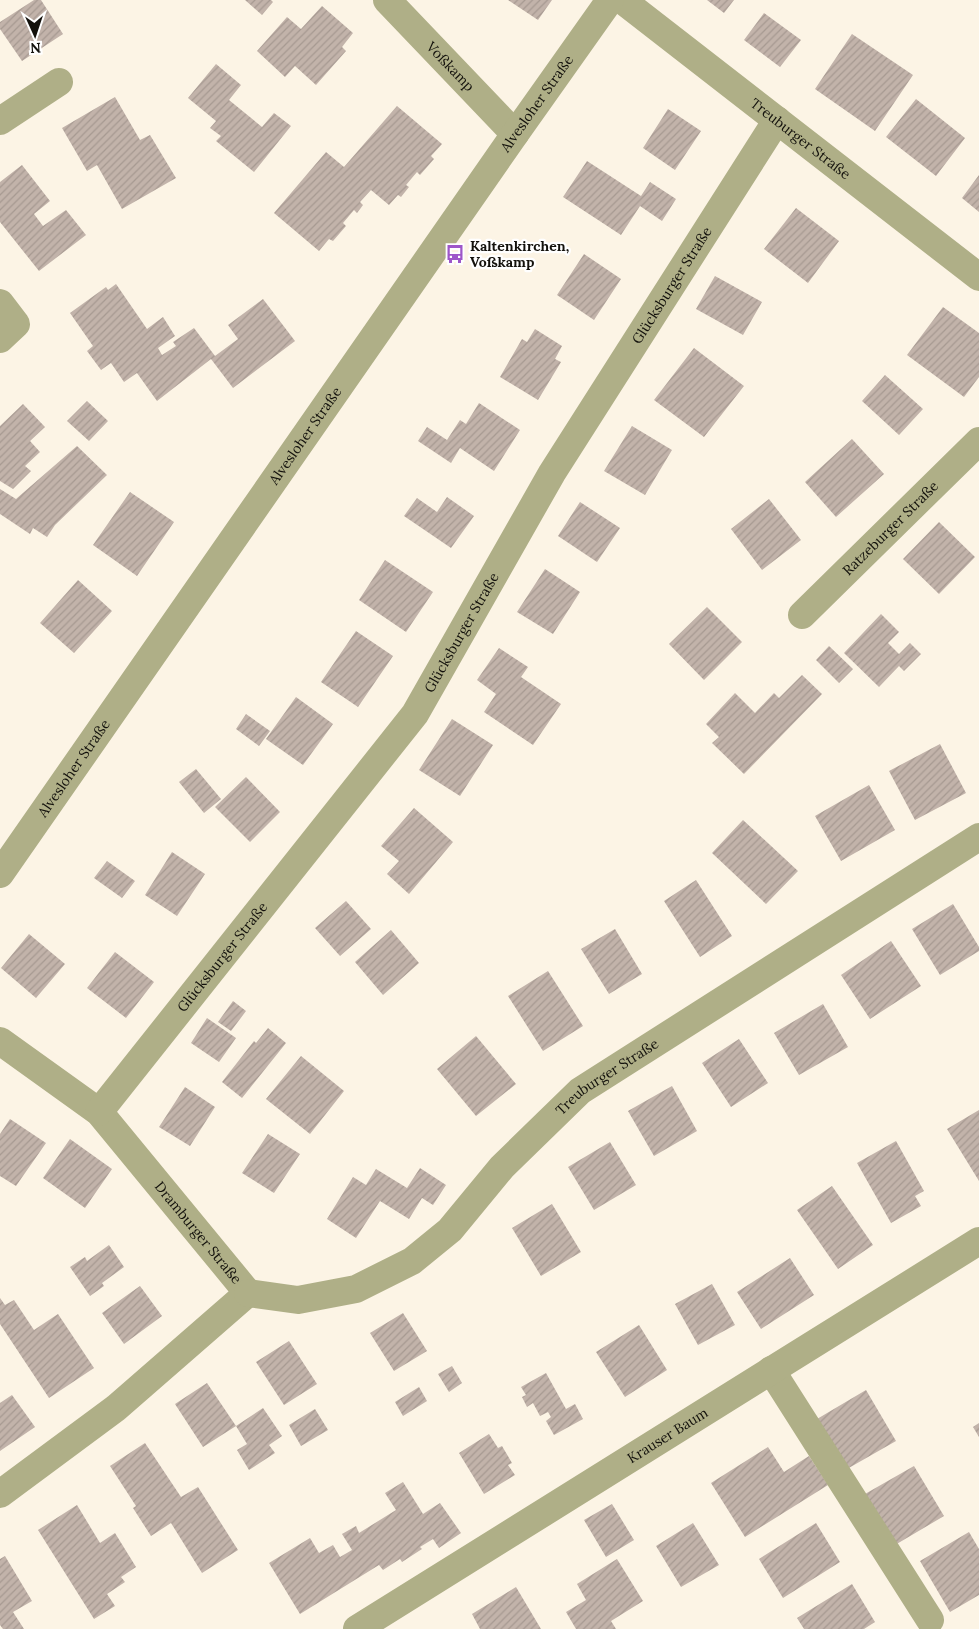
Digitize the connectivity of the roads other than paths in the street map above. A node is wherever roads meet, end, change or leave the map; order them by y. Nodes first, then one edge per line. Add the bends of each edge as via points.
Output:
1 (387, 0) edge
2 (610, 0) edge
3 (622, 0) edge
4 (59, 82) dead end
5 (777, 120) junction
6 (0, 121) edge
7 (515, 134) junction
8 (979, 277) edge
9 (0, 303) edge
10 (0, 340) edge
11 (979, 441) edge
12 (802, 615) dead end
13 (979, 837) edge
14 (0, 874) edge
15 (0, 1041) edge
16 (99, 1112) junction
17 (979, 1241) edge
18 (248, 1293) junction
19 (770, 1370) junction
20 (0, 1494) edge
21 (930, 1620) dead end
22 (357, 1629) edge

1 - 7 street, Voßkamp
2 - 7 street, Alvesloher Straße
3 - 5 street, Treuburger Straße
4 - 6 street
5 - 8 street, Treuburger Straße
5 - 16 street, Glücksburger Straße via 552,473 415,714
7 - 14 street, Alvesloher Straße
9 - 10 street via 16,324
11 - 12 street, Ratzeburger Straße
13 - 18 street, Treuburger Straße via 580,1091 502,1167 450,1230 412,1261 346,1291 298,1300
15 - 16 street, Dramburger Straße
16 - 18 street, Dramburger Straße
17 - 19 street, Krauser Baum
18 - 20 street, Dramburger Straße via 116,1408
19 - 21 street
19 - 22 street, Krauser Baum

